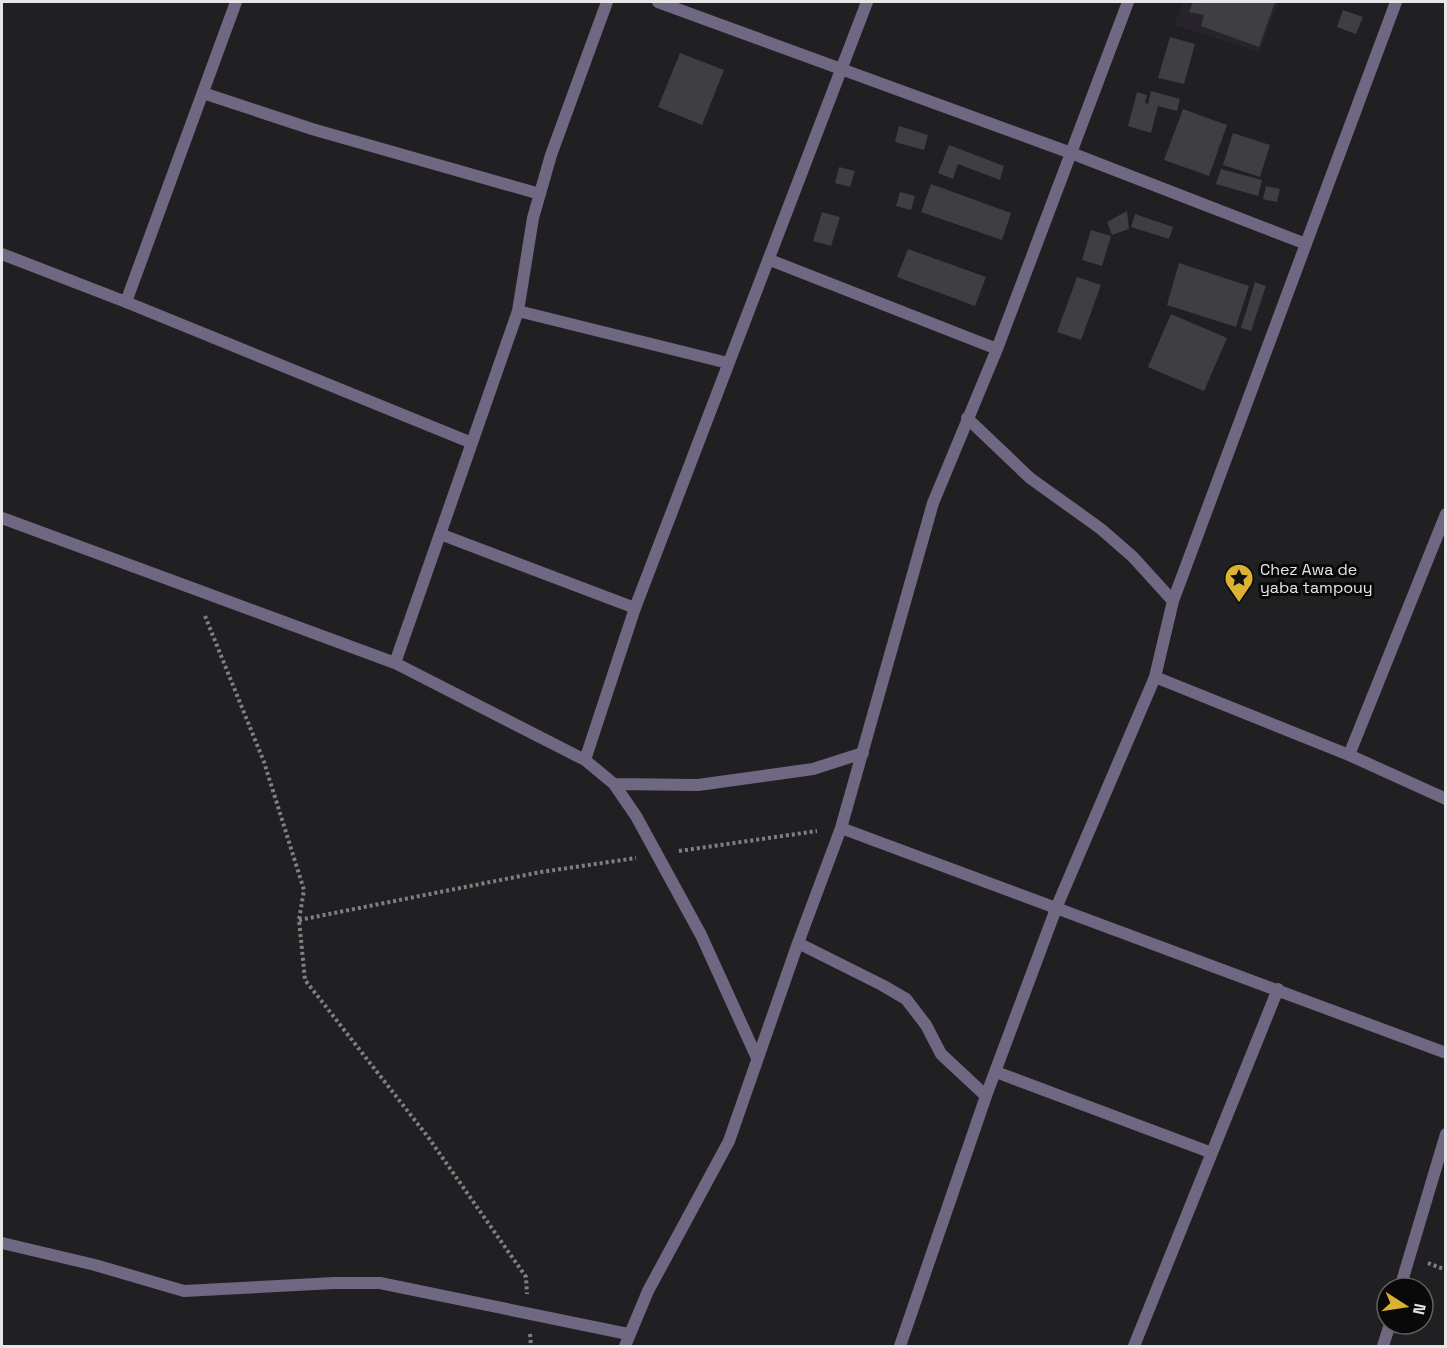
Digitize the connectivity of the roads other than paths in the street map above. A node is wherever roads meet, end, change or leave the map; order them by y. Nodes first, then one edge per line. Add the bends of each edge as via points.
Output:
1 (236, 2) edge
2 (607, 2) edge
3 (658, 2) edge
4 (867, 2) edge
5 (1128, 2) edge
6 (1396, 2) edge
7 (841, 70) junction
8 (203, 93) junction
9 (1071, 153) junction
10 (540, 194) junction
11 (1305, 244) junction
12 (2, 254) edge
13 (770, 260) junction
14 (126, 302) junction
15 (518, 311) junction
16 (997, 349) junction
17 (728, 363) junction
18 (967, 418) junction
19 (472, 443) junction
20 (1446, 514) edge
21 (2, 518) edge
22 (440, 534) junction
23 (1173, 601) junction
24 (635, 608) junction
25 (395, 663) junction
26 (1155, 677) junction
27 (863, 753) junction
28 (1349, 755) junction
29 (585, 760) junction
30 (614, 784) junction
31 (1446, 799) edge
32 (842, 828) junction
33 (1056, 906) junction
34 (798, 943) junction
35 (1278, 989) junction
36 (1446, 1053) edge
37 (757, 1058) junction
38 (996, 1072) junction
39 (986, 1096) junction
40 (1446, 1134) edge
41 (1212, 1153) junction
42 (2, 1243) edge
43 (1405, 1276) edge
44 (626, 1340) edge
45 (900, 1347) edge
46 (1134, 1347) edge

1 - 8 street
2 - 10 street
3 - 7 street
4 - 7 street
5 - 9 street
6 - 11 street
7 - 9 street
7 - 13 street
8 - 10 street via 312,129
8 - 14 street
9 - 11 street
9 - 16 street
10 - 15 street
11 - 23 street
12 - 14 street
13 - 16 street
13 - 17 street
14 - 19 street
15 - 17 street
15 - 19 street
16 - 18 street
17 - 24 street
18 - 23 street via 1030,478 1133,557
18 - 27 street via 933,502
19 - 22 street
20 - 28 street
21 - 25 street
22 - 24 street
22 - 25 street
23 - 26 street
24 - 29 street
25 - 29 street
26 - 28 street
26 - 33 street
27 - 30 street via 813,769 698,785
27 - 32 street
28 - 31 street
29 - 30 street
30 - 37 street via 701,935
32 - 33 street
32 - 34 street
33 - 35 street
33 - 38 street
34 - 37 street
34 - 39 street via 906,999 941,1054
35 - 36 street
35 - 41 street
37 - 44 street via 729,1141
38 - 39 street
38 - 41 street
39 - 45 street
40 - 43 street
41 - 46 street
42 - 44 street via 184,1291 380,1283 529,1314

